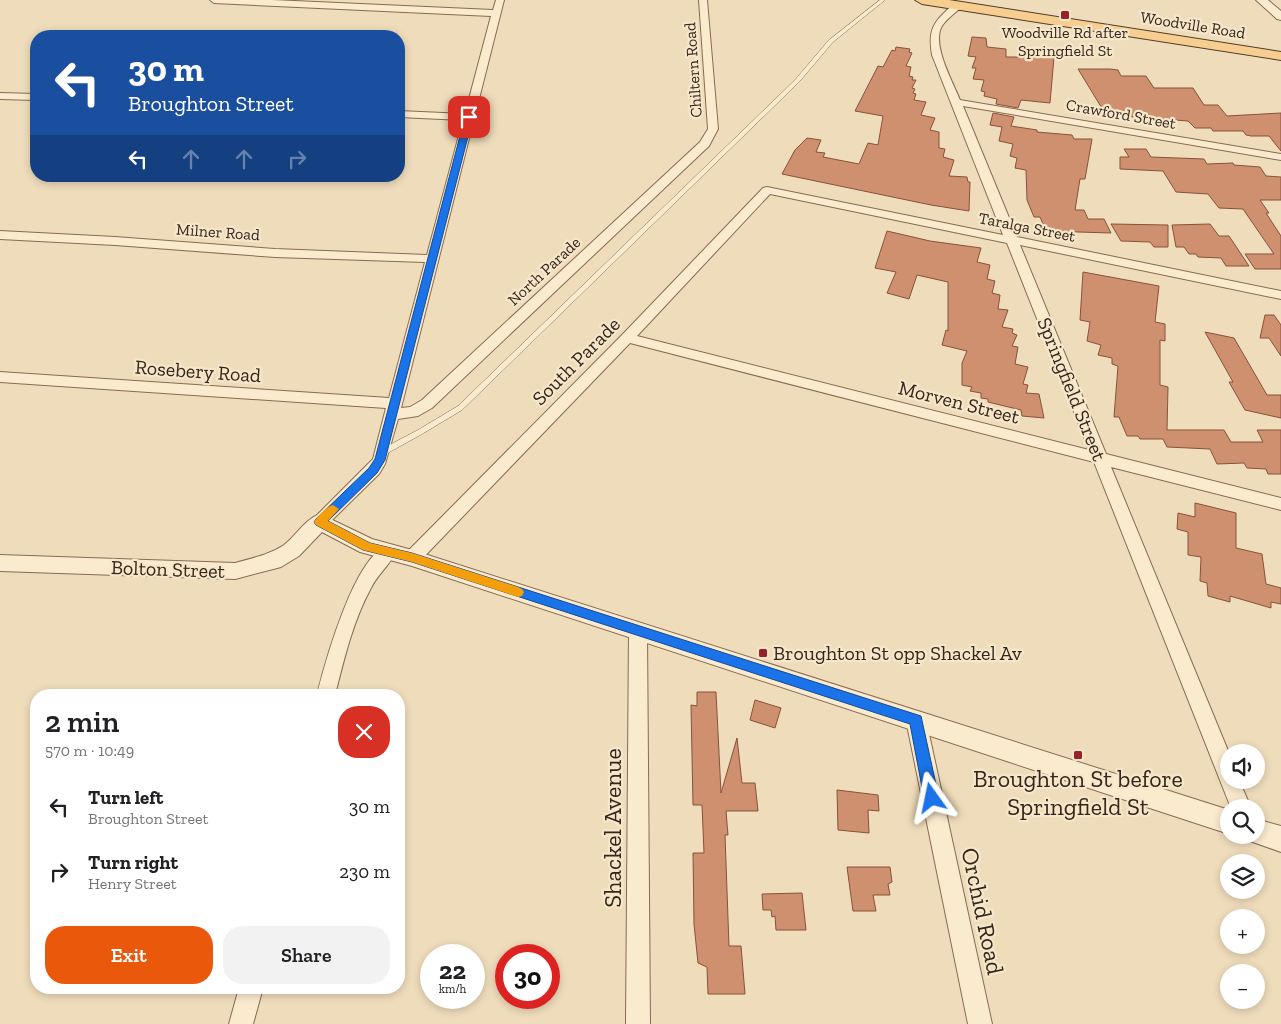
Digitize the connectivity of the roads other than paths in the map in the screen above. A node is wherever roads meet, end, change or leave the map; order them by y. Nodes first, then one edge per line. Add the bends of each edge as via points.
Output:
1 (214, 0) edge
2 (500, 0) edge
3 (703, 0) edge
4 (883, 0) edge
5 (922, 0) edge
6 (1261, 0) edge
7 (958, 3) edge
8 (496, 13) junction
9 (1280, 15) edge
10 (1281, 49) edge
11 (1281, 56) edge
12 (0, 96) edge
13 (30, 97) edge
14 (956, 102) junction
15 (405, 114) edge
16 (469, 117) junction
17 (710, 137) joint
18 (1281, 157) edge
19 (767, 190) joint
20 (0, 235) edge
21 (1013, 241) junction
22 (433, 259) junction
23 (1281, 295) edge
24 (627, 338) junction
25 (0, 377) edge
26 (393, 409) junction
27 (382, 452) junction
28 (1100, 458) junction
29 (1281, 504) edge
30 (320, 522) junction
31 (377, 550) junction
32 (412, 558) junction
33 (0, 563) edge
34 (638, 632) junction
35 (328, 689) edge
36 (916, 720) junction
37 (1220, 757) edge
38 (1220, 819) edge
39 (1265, 834) edge
40 (1281, 839) edge
41 (248, 994) edge
42 (241, 1024) edge
43 (638, 1024) edge
44 (980, 1024) edge

1 - 8 street
2 - 8 street
3 - 17 street, Chiltern Road via 713,129
4 - 27 lane via 831,41 797,81 460,408
5 - 7 main road, Woodville Road
6 - 9 street
7 - 10 main road, Woodville Road
7 - 11 main road, Woodville Road
7 - 14 street, Springfield Street via 938,22 933,34 937,55
8 - 16 street
12 - 13 street
14 - 18 street, Crawford Street
14 - 21 street, Springfield Street
15 - 16 street
16 - 22 street
17 - 26 street, North Parade via 426,404 412,412
19 - 21 street, Taralga Street
19 - 24 street, South Parade
20 - 22 street, Milner Road via 275,253
21 - 23 street, Taralga Street
21 - 28 street, Springfield Street
22 - 26 street
24 - 28 street, Morven Street
24 - 32 street, South Parade
25 - 26 street, Rosebery Road
26 - 27 street
27 - 30 street via 373,470
28 - 29 street, Morven Street
28 - 37 street, Springfield Street
30 - 31 street
30 - 33 street, Bolton Street via 292,550 274,561 235,571
31 - 32 street
31 - 35 street via 349,618
32 - 34 street
34 - 36 street
34 - 43 street, Shackel Avenue
36 - 38 street
36 - 44 street, Orchid Road
39 - 40 street
41 - 42 street

